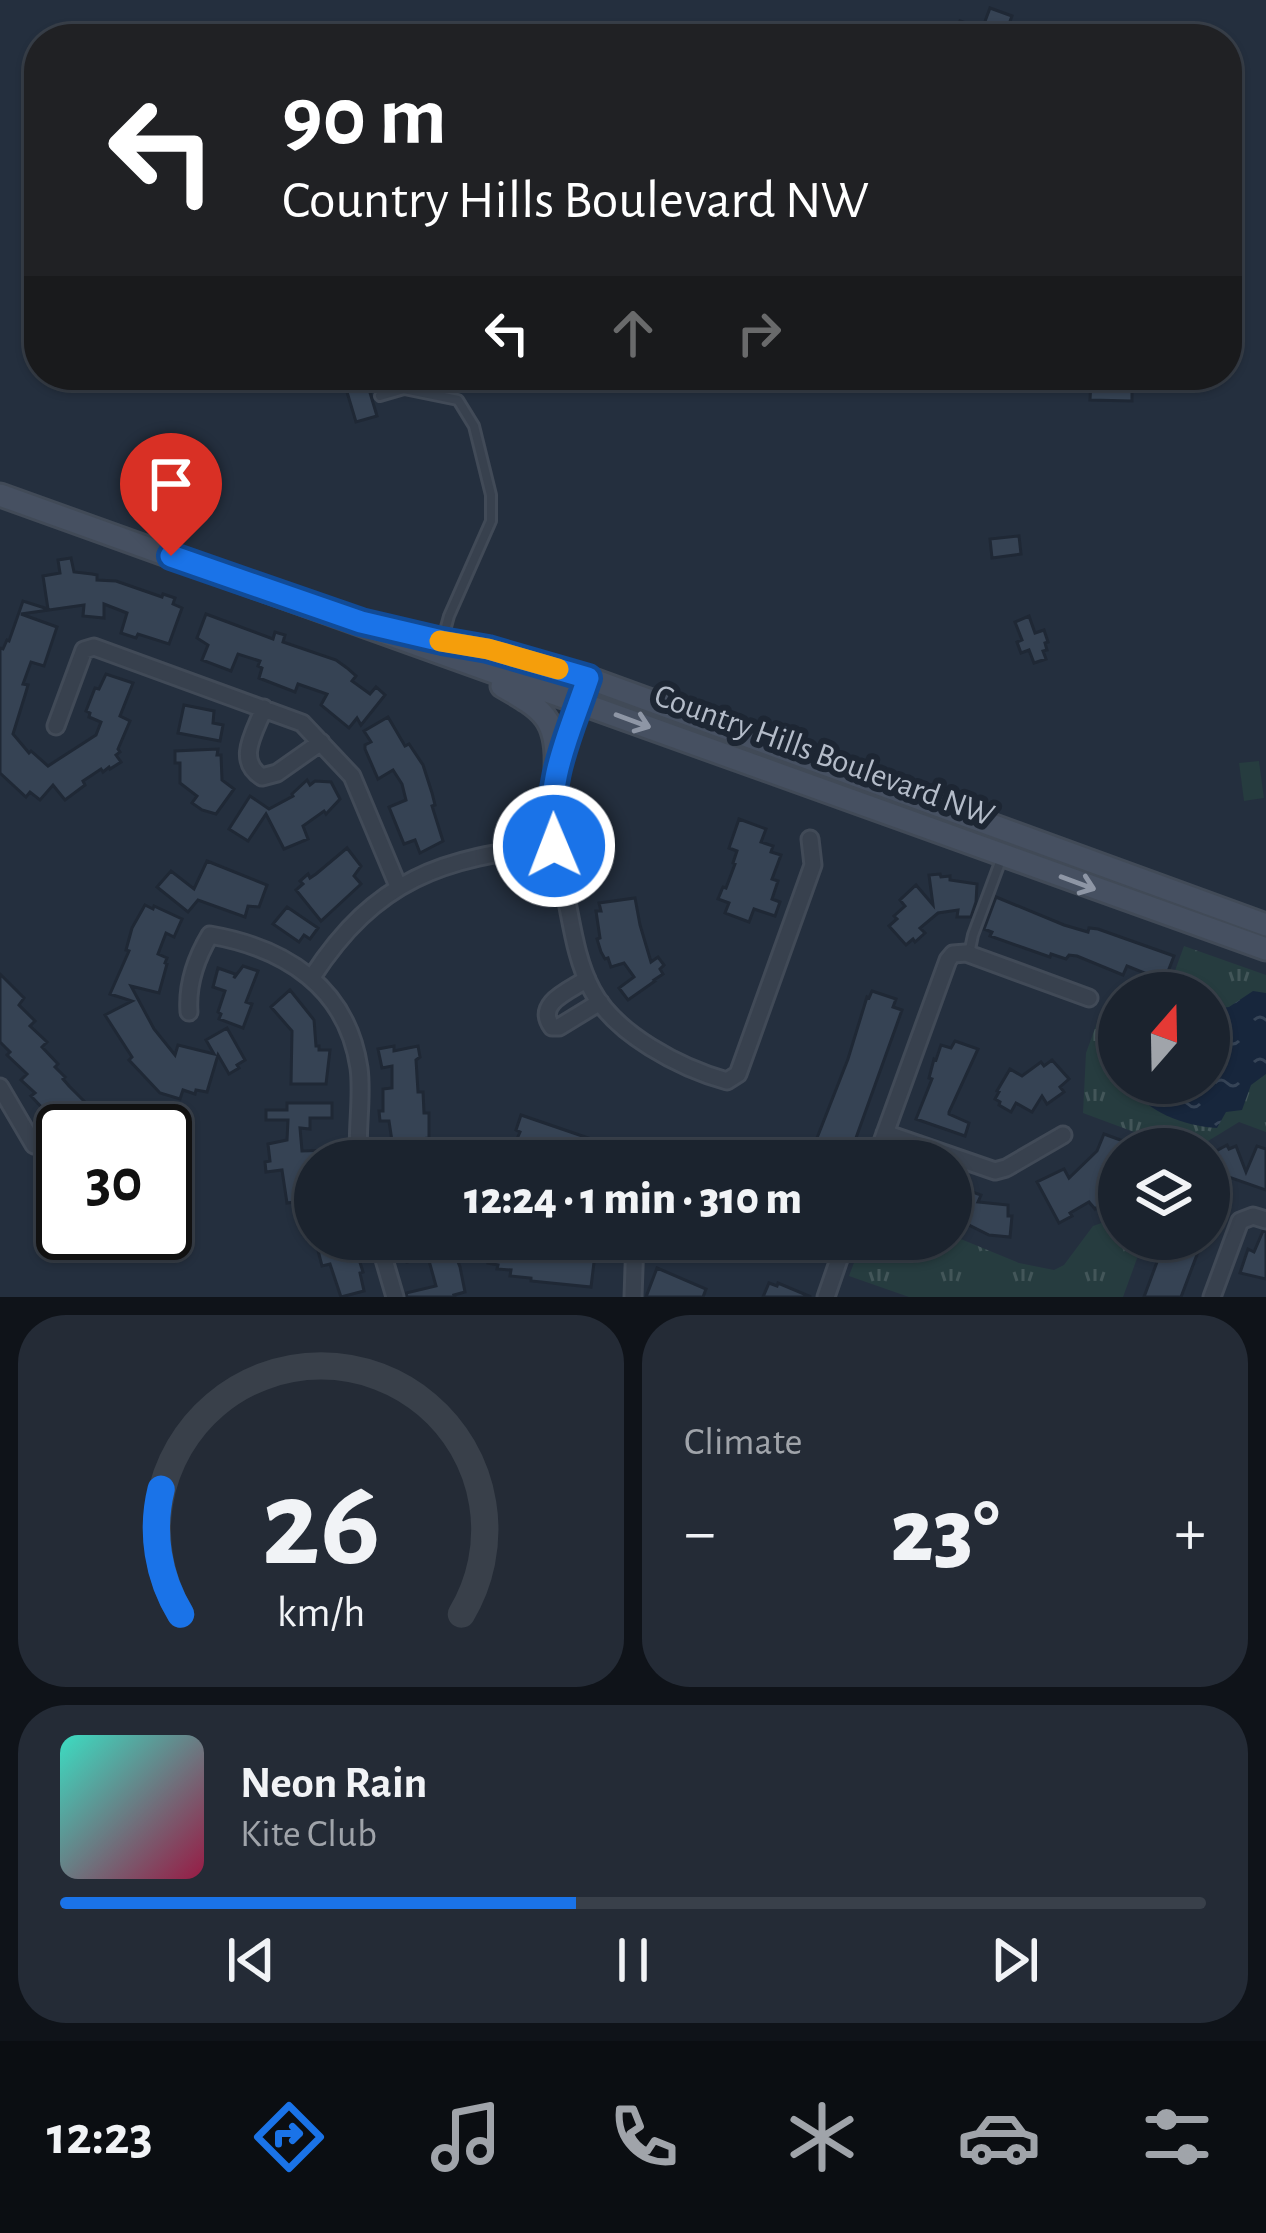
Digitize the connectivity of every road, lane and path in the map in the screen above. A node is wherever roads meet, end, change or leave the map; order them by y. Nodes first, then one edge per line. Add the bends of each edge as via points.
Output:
1 (401, 390) edge
2 (409, 390) edge
3 (380, 396) dead end
4 (0, 495) edge
5 (448, 653) junction
6 (588, 678) junction
7 (580, 701) junction
8 (264, 708) junction
9 (56, 726) dead end
10 (321, 742) junction
11 (556, 767) junction
12 (810, 839) dead end
13 (554, 846) junction
14 (1002, 856) junction
15 (398, 886) junction
16 (1266, 925) edge
17 (1266, 950) edge
18 (969, 954) junction
19 (312, 977) junction
20 (587, 979) junction
21 (1089, 998) dead end
22 (600, 1002) junction
23 (189, 1012) dead end
24 (0, 1087) edge
25 (885, 1133) junction
26 (1063, 1135) dead end
27 (359, 1140) edge
28 (882, 1140) edge
29 (34, 1145) dead end
30 (1266, 1220) edge
31 (384, 1260) edge
32 (634, 1260) edge
33 (839, 1260) edge
34 (395, 1297) edge
35 (633, 1297) edge
36 (826, 1297) edge
37 (1212, 1297) edge

1 - 3 lane
2 - 5 lane via 458,400 475,426 491,495 491,520 449,616
4 - 5 main road, Country Hills Boulevard NW
5 - 6 main road, Country Hills Boulevard NW via 488,649
5 - 7 main road, Country Hills Boulevard NW
5 - 11 main road via 551,721
6 - 7 street
6 - 16 main road, Country Hills Boulevard NW
7 - 11 street
7 -> 14 main road, Country Hills Boulevard NW
8 - 9 street via 94,647 84,650
8 - 10 street via 302,723
8 - 10 street via 246,754 254,773 277,773
10 - 15 street via 352,776
11 - 13 street
12 - 22 street via 813,865 734,1079 677,1064 635,1038
13 - 15 street via 464,860
13 - 20 street
14 -> 17 main road, Country Hills Boulevard NW
14 - 18 lane
15 - 19 street via 333,944
18 - 21 street
18 - 25 street via 948,960
19 - 23 street via 270,952 210,935 187,989
19 - 27 street via 352,1043
20 - 22 street
20 - 22 street via 549,1004 546,1020 559,1027
24 - 29 street
25 - 26 street via 994,1171
25 - 28 street
30 - 37 street via 1240,1221
31 - 34 street
32 - 35 street
33 - 36 street

